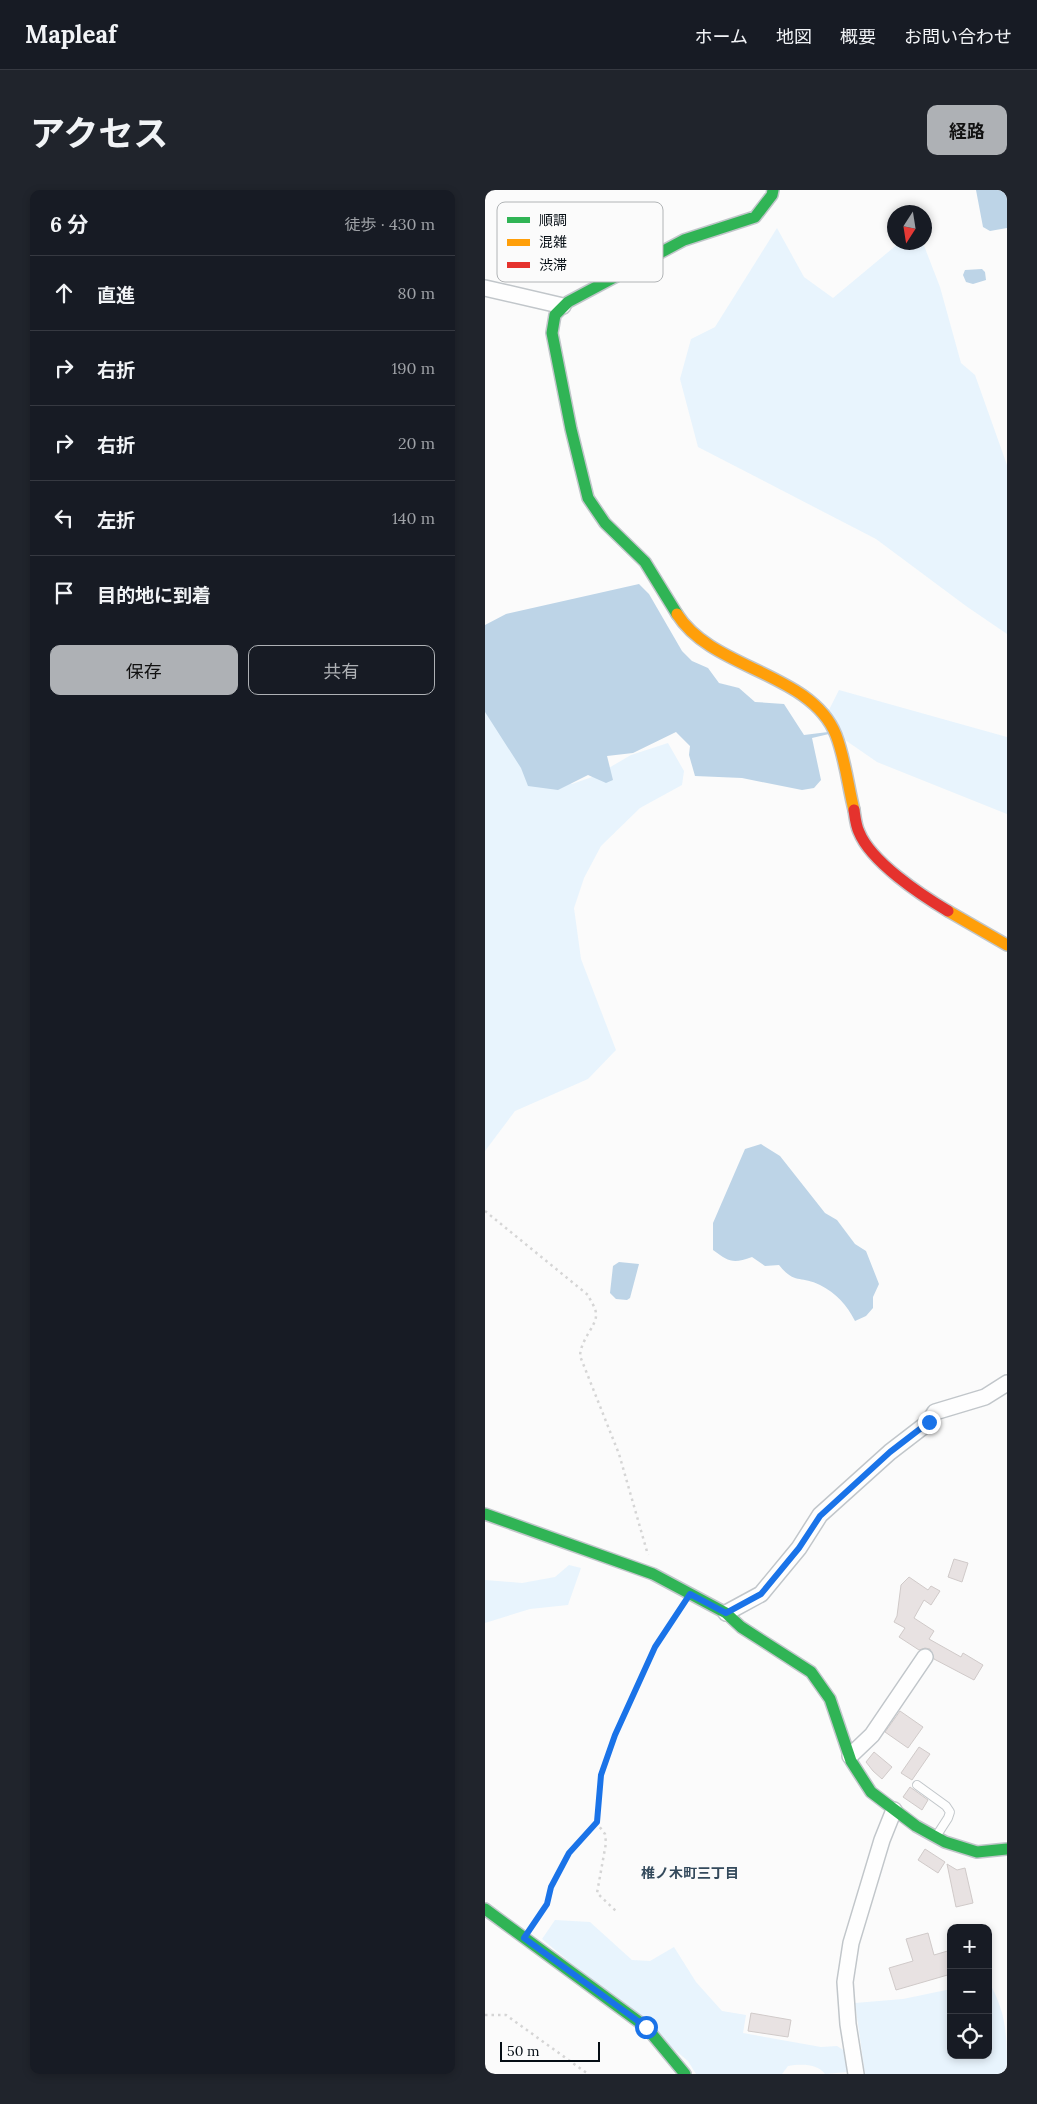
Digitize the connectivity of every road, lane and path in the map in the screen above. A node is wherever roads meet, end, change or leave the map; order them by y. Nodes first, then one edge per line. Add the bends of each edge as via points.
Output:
1 (773, 190) edge
2 (663, 250) edge
3 (605, 282) edge
4 (485, 288) edge
5 (563, 306) junction
6 (1007, 945) edge
7 (485, 1211) edge
8 (1007, 1383) edge
9 (485, 1514) edge
10 (653, 1574) junction
11 (690, 1594) junction
12 (726, 1613) junction
13 (925, 1657) dead end
14 (850, 1756) junction
15 (917, 1785) dead end
16 (894, 1810) junction
17 (597, 1822) junction
18 (936, 1837) junction
19 (1007, 1849) edge
20 (485, 1909) edge
21 (616, 1910) dead end
22 (524, 1938) junction
23 (485, 2015) edge
24 (587, 2074) edge
25 (685, 2074) edge
26 (856, 2074) edge

1 - 2 street via 773,195 755,217 684,240
3 - 5 street
4 - 5 street
5 - 6 street via 555,315 552,333 589,498 605,523 645,562 683,623 700,639 805,697 826,718 836,735 859,833 878,858 921,895
7 - 10 path via 588,1295 597,1313 581,1344 579,1356 619,1454
8 - 12 street via 985,1397 935,1412 929,1422 890,1452 820,1516 799,1548 761,1594
9 - 10 street
10 - 11 street
11 - 12 street
11 - 17 path via 655,1647 615,1735 601,1775
12 - 14 street via 741,1627 811,1672 829,1699
13 - 14 street via 872,1735
14 - 16 street via 871,1792
15 - 18 lane via 950,1812
16 - 18 street
16 - 26 street via 851,1943 845,1982 847,2024
17 - 21 path via 605,1834 606,1843 597,1893
17 - 22 path via 569,1853 551,1887 547,1904
18 - 19 street via 977,1852
20 - 22 street
22 - 25 street via 646,2027
23 - 24 path via 506,2015

